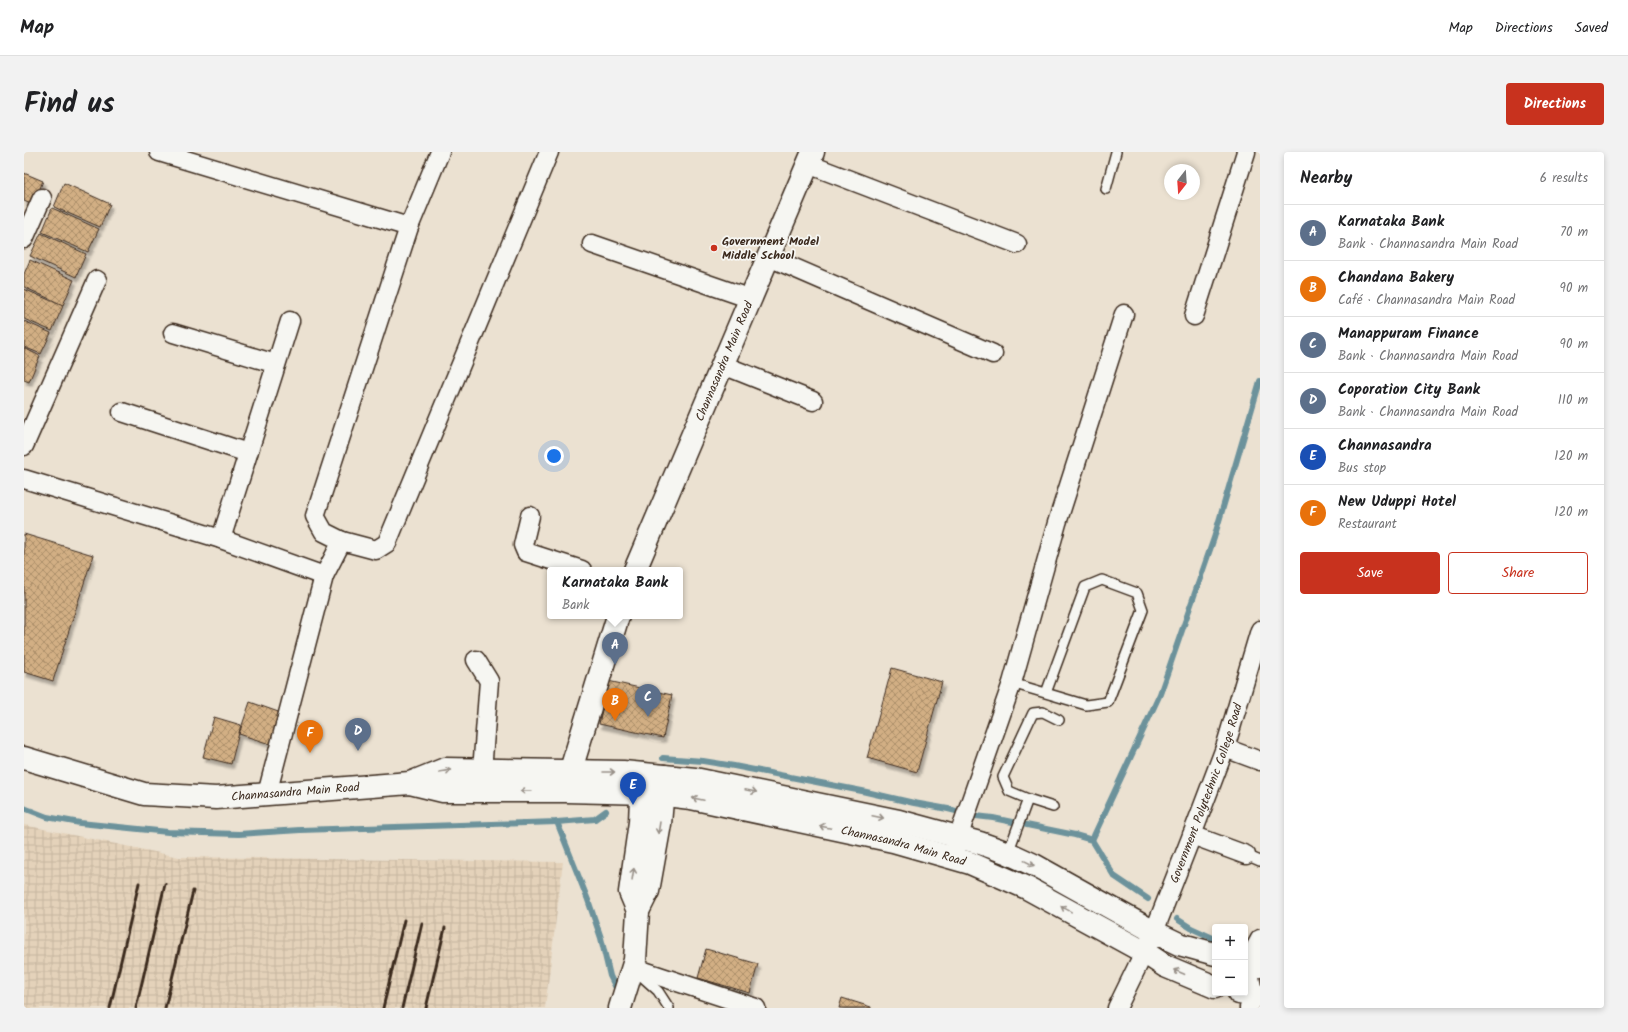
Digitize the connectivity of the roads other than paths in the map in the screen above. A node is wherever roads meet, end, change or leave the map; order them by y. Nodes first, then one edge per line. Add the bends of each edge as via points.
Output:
1 (159, 152) edge
2 (440, 152) edge
3 (549, 152) edge
4 (1116, 152) edge
5 (1246, 152) edge
6 (810, 158) edge
7 (1106, 189) dead end
8 (42, 198) dead end
9 (409, 227) junction
10 (24, 239) edge
11 (592, 244) dead end
12 (1017, 244) dead end
13 (768, 257) junction
14 (97, 280) dead end
15 (751, 299) junction
16 (1124, 314) dead end
17 (1194, 316) dead end
18 (290, 321) dead end
19 (173, 333) dead end
20 (993, 354) dead end
21 (276, 364) junction
22 (722, 365) junction
23 (813, 401) dead end
24 (122, 412) dead end
25 (24, 446) edge
26 (248, 452) junction
27 (24, 479) edge
28 (530, 516) dead end
29 (221, 539) junction
30 (342, 541) junction
31 (573, 567) edge
32 (636, 567) edge
33 (324, 576) junction
34 (617, 619) edge
35 (1260, 630) edge
36 (1256, 658) edge
37 (476, 660) dead end
38 (1012, 683) junction
39 (1046, 693) junction
40 (1059, 720) dead end
41 (1225, 748) junction
42 (24, 758) edge
43 (1260, 761) edge
44 (482, 771) junction
45 (567, 781) junction
46 (410, 783) junction
47 (642, 783) junction
48 (663, 785) junction
49 (267, 794) junction
50 (1028, 799) junction
51 (1053, 807) dead end
52 (963, 822) junction
53 (1192, 835) junction
54 (1012, 844) junction
55 (954, 858) junction
56 (1253, 858) edge
57 (638, 911) junction
58 (1154, 932) junction
59 (1260, 940) edge
60 (1144, 952) junction
61 (1212, 953) edge
62 (1251, 964) edge
63 (632, 967) junction
64 (1212, 986) edge
65 (1251, 998) edge
66 (620, 1008) edge
67 (669, 1008) edge
68 (756, 1008) edge
69 (1117, 1008) edge

1 - 9 street
2 - 9 street
3 - 30 street via 387,543 376,550
4 - 7 lane
5 - 17 street
6 - 12 street
6 - 13 main road, Channasandra Main Road
8 - 10 street
9 - 30 street via 315,516 324,532
11 - 15 street
13 - 15 main road, Channasandra Main Road
13 - 20 street
14 - 25 street
15 - 22 main road, Channasandra Main Road
16 - 38 street via 1058,523
18 - 21 street
19 - 21 street
21 - 26 street
22 - 23 street
22 - 32 main road, Channasandra Main Road
24 - 26 street
26 - 29 street
27 - 29 street
28 - 31 street via 523,545 526,552
29 - 33 street
30 - 33 street
33 - 49 street
34 - 45 main road
35 - 36 street, Government Polytechnic College Road
36 - 41 street, Government Polytechnic College Road
37 - 44 street via 490,681
38 - 39 lane
38 - 52 street
39 - 39 lane via 1086,705 1108,702 1143,610 1137,593 1102,580 1085,587
40 - 50 lane via 1043,712 1033,713 1003,777 1009,791
41 - 43 street
41 - 53 street, Government Polytechnic College Road
42 - 49 main road, Channasandra Main Road via 144,794 216,798
44 - 45 main road, Channasandra Main Road
46 -> 44 main road, Channasandra Main Road via 445,769
45 -> 46 main road via 443,791
45 - 47 main road, Channasandra Main Road via 623,772
46 - 49 main road, Channasandra Main Road
47 - 48 main road, Channasandra Main Road
57 -> 47 main road via 630,892 640,822
48 -> 52 main road, Channasandra Main Road via 695,780 899,821
55 -> 48 main road, Channasandra Main Road via 893,841 691,798
48 -> 57 main road via 660,824 648,891
50 - 51 lane
50 - 54 lane
52 - 54 main road, Channasandra Main Road
52 - 55 street
53 - 56 street
53 - 58 street, Government Polytechnic College Road
54 -> 58 main road, Channasandra Main Road via 1040,869
60 -> 55 main road, Channasandra Main Road via 1027,888
57 - 63 main road via 635,960
58 - 60 street, Government Polytechnic College Road
58 - 61 main road, Channasandra Main Road via 1179,944
59 - 62 street
64 -> 60 main road, Channasandra Main Road via 1165,966
60 - 69 street, Government Polytechnic College Road
62 - 65 street
63 - 66 main road
63 - 67 lane via 658,991
63 - 68 street

